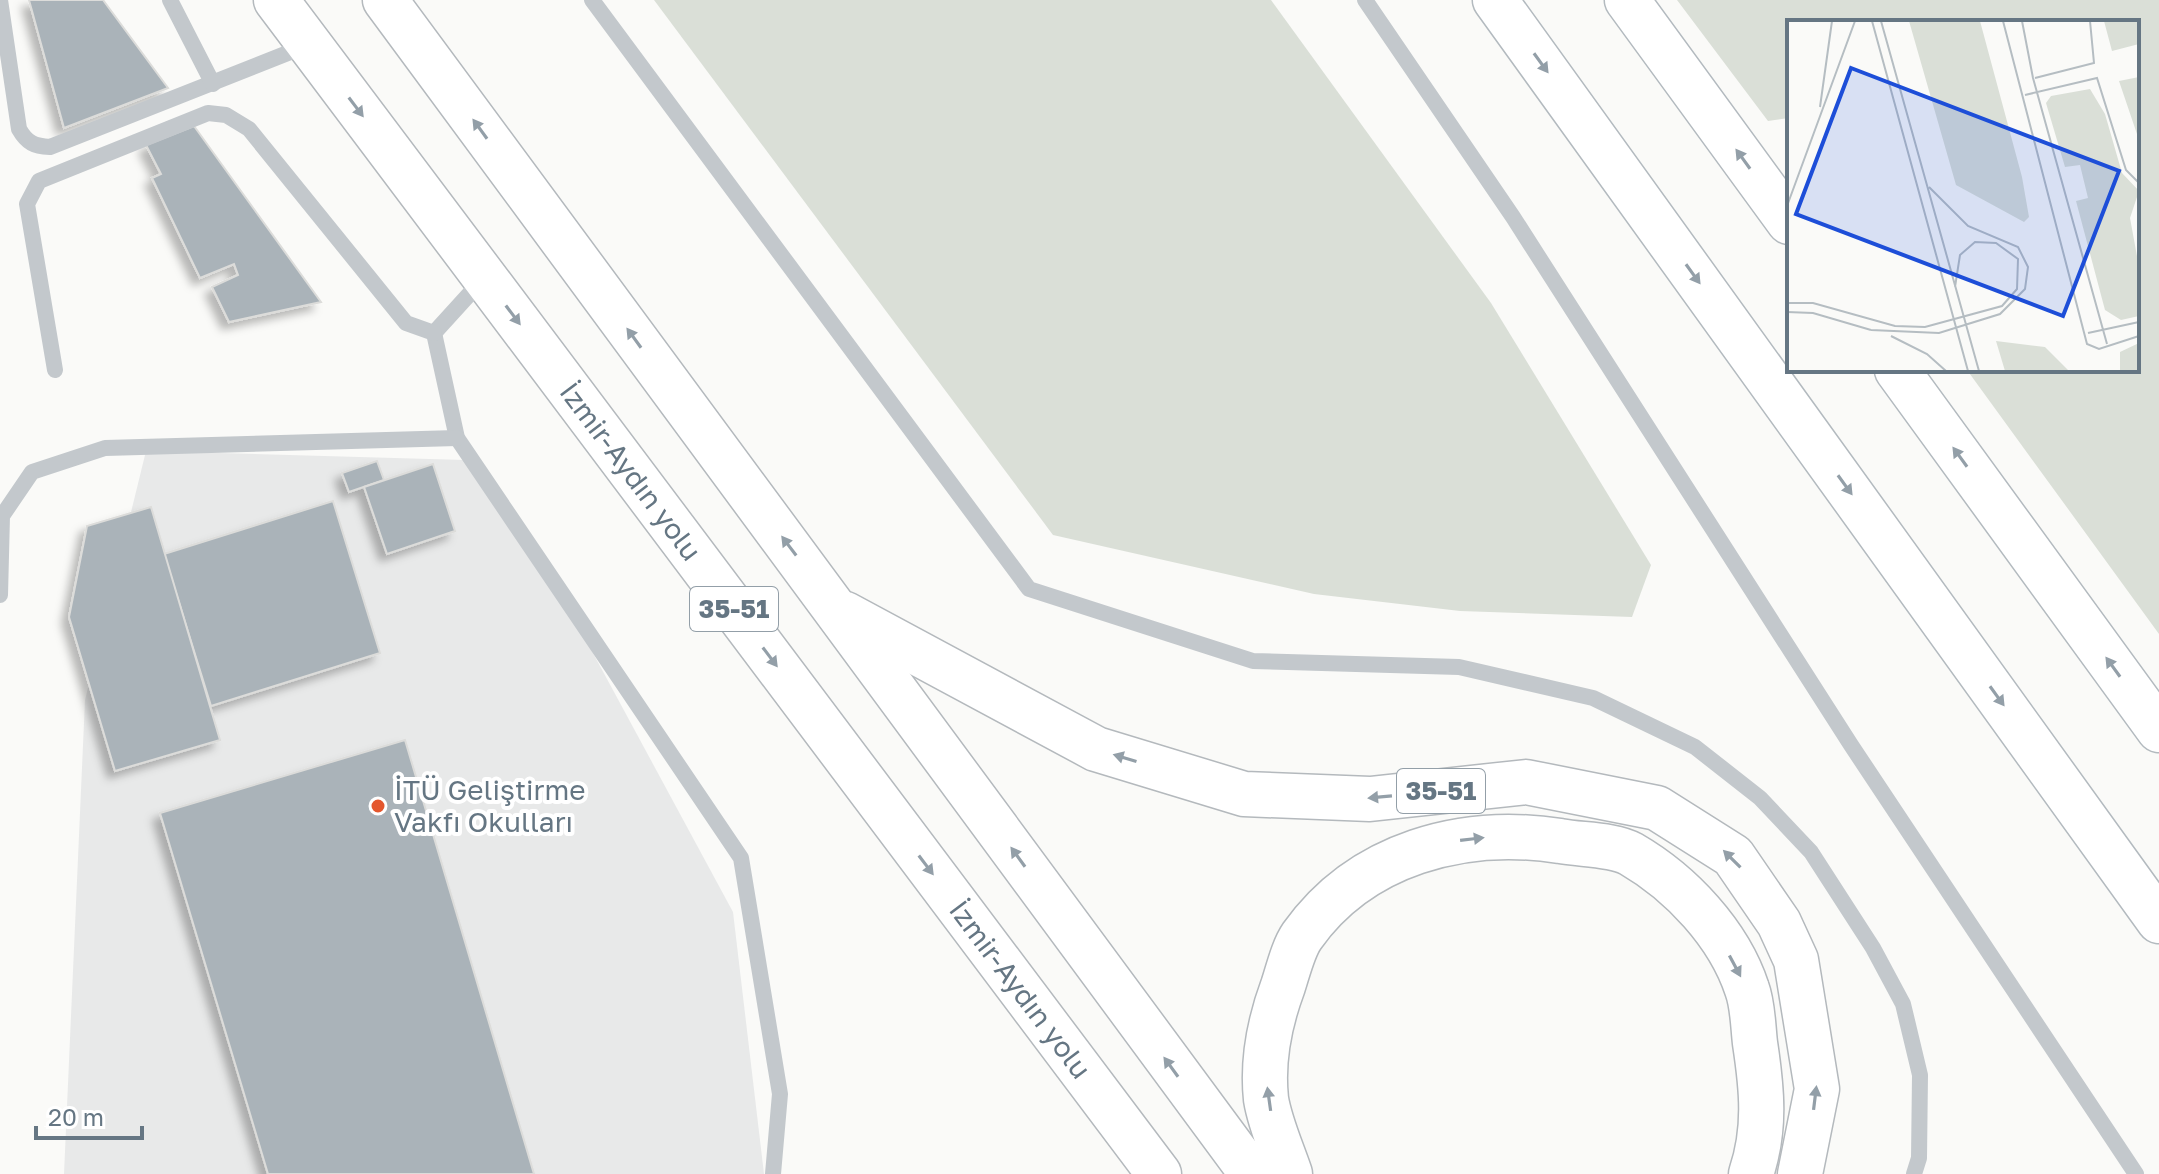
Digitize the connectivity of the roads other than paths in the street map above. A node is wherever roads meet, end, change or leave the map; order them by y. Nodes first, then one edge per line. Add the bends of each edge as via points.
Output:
1 (0, 0) edge
2 (170, 0) edge
3 (276, 0) edge
4 (385, 0) edge
5 (592, 0) edge
6 (1365, 0) edge
7 (1495, 0) edge
8 (1627, 0) edge
9 (310, 45) junction
10 (213, 84) junction
11 (1787, 219) edge
12 (484, 277) junction
13 (434, 333) junction
14 (55, 370) dead end
15 (1898, 372) edge
16 (457, 438) junction
17 (0, 595) edge
18 (836, 609) junction
19 (2159, 730) edge
20 (2159, 921) edge
21 (773, 1174) edge
22 (1159, 1174) edge
23 (1252, 1174) edge
24 (1290, 1174) edge
25 (1751, 1174) edge
26 (1800, 1174) edge
27 (1914, 1174) edge
28 (2136, 1174) edge

1 - 10 lane via 19,129 37,146 50,147
2 - 10 lane
3 - 9 main road, İzmir-Aydın yolu / 35-51
18 -> 4 main road, 35-51
5 - 27 lane via 1029,589 1253,661 1459,667 1593,698 1695,747 1760,798 1811,852 1903,1004 1920,1075 1919,1158
6 - 28 lane via 1513,217 1851,745
7 -> 20 main road
11 -> 8 main road
9 - 10 lane
9 -> 12 main road, İzmir-Aydın yolu / 35-51
12 - 13 lane
12 -> 22 main road, İzmir-Aydın yolu / 35-51
13 - 14 lane via 406,323 249,129 226,115 208,113 39,181 27,204
13 - 16 lane
19 -> 15 main road
16 - 17 lane via 105,448 32,472 2,516
16 - 21 lane via 741,858 780,1094
23 -> 18 main road, 35-51
26 -> 18 main road, 35-51 via 1817,1089 1796,960 1779,923 1733,856 1657,808 1526,782 1370,799 1244,794 1096,749
24 -> 25 main road via 1266,1099 1269,1022 1300,938 1340,892 1389,863 1435,843 1487,837 1629,852 1685,893 1711,926 1748,990 1764,1108

